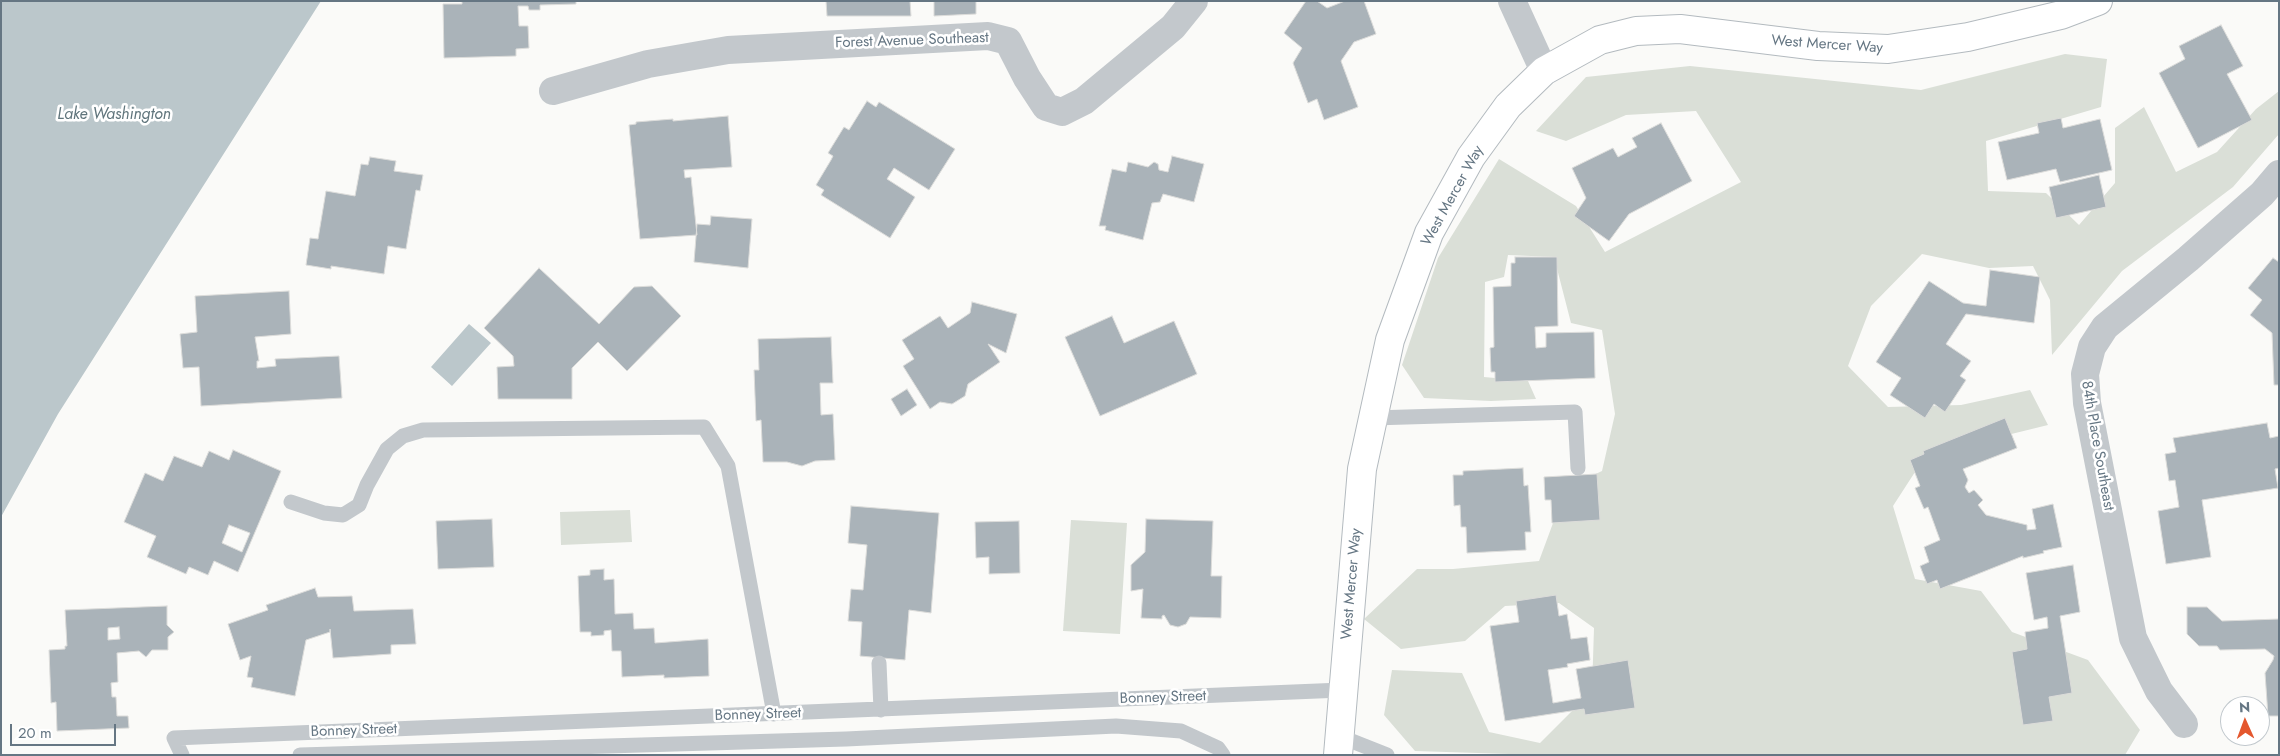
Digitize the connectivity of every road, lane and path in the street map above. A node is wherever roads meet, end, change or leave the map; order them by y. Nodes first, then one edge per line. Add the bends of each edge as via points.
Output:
1 (1194, 1) edge
2 (1512, 1) edge
3 (2098, 1) edge
4 (1544, 71) junction
5 (554, 91) dead end
6 (2279, 174) edge
7 (1373, 418) junction
8 (1578, 468) dead end
9 (291, 502) dead end
10 (879, 663) dead end
11 (1342, 690) junction
12 (881, 710) junction
13 (774, 714) junction
14 (2184, 724) dead end
15 (1338, 746) edge
16 (182, 755) edge
17 (300, 755) edge
18 (1223, 755) edge
19 (1387, 755) edge

1 - 5 street, Forest Avenue Southeast via 1173,27 1084,102 1062,112 1046,107 1008,41 988,36 728,50 648,64
2 - 4 street
3 - 4 street, West Mercer Way via 2061,15 1968,38 1888,49 1818,46 1680,29 1636,31 1600,40
4 - 7 street, West Mercer Way via 1508,106 1471,157 1429,233 1390,340
6 - 14 street, 84th Place Southeast via 2262,194 2203,246 2105,327 2092,347 2085,374 2087,402 2133,638 2159,691
7 - 8 lane via 1576,412
7 - 11 street, West Mercer Way via 1362,469
9 - 13 lane via 324,513 343,515 359,505 387,449 403,436 423,430 704,427 728,466
10 - 12 lane
11 - 12 lane, Bonney Street
11 - 15 street, West Mercer Way
12 - 13 lane, Bonney Street
13 - 16 lane, Bonney Street via 174,738
15 - 19 lane
17 - 18 lane via 846,739 1116,726 1181,731 1218,748

